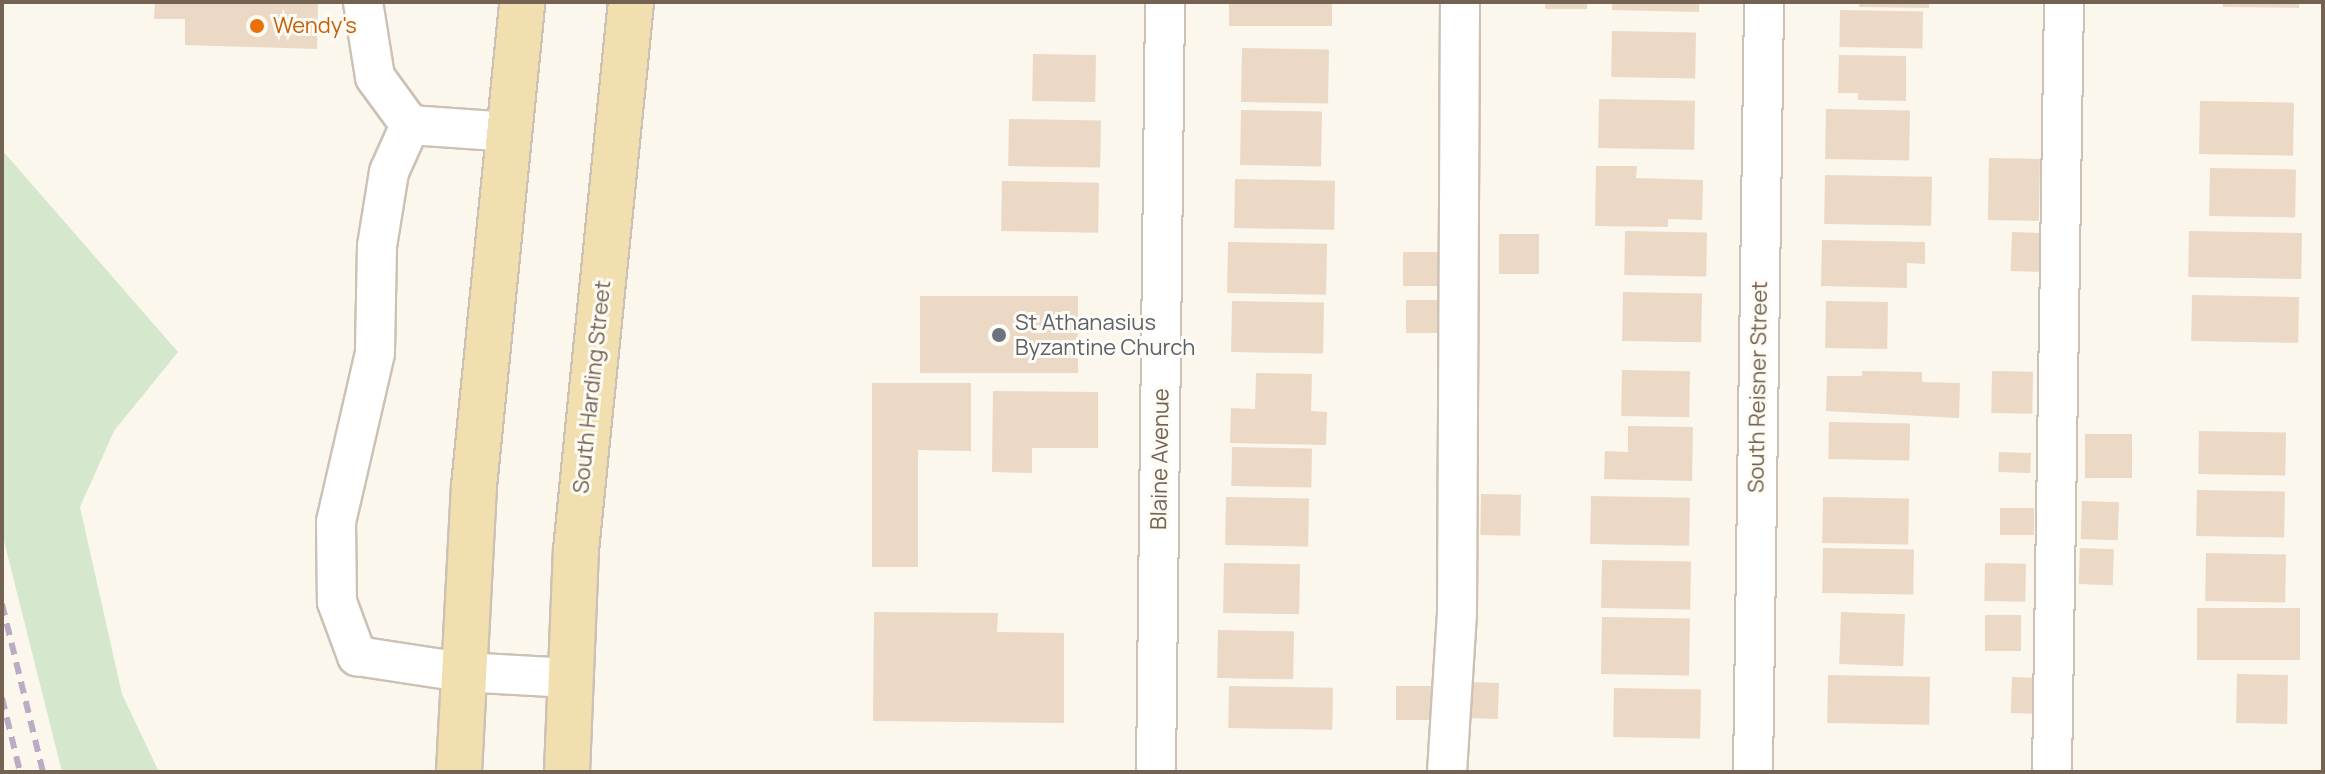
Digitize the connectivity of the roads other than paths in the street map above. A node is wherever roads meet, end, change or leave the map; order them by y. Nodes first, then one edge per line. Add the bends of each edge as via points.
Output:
1 (363, 2) edge
2 (522, 2) edge
3 (631, 2) edge
4 (1165, 2) edge
5 (1460, 2) edge
6 (1764, 2) edge
7 (2064, 2) edge
8 (410, 125) junction
9 (509, 132) junction
10 (462, 672) junction
11 (570, 678) junction
12 (459, 772) edge
13 (567, 772) edge
14 (1156, 772) edge
15 (1447, 772) edge
16 (1753, 772) edge
17 (2052, 772) edge

1 - 8 street via 375,77
2 - 9 main road
3 - 11 main road, South Harding Street via 576,550
4 - 14 street, Blaine Avenue
5 - 15 street via 1457,614
6 - 16 street, South Reisner Street
7 - 17 street
8 - 9 street
8 - 10 street via 389,172 377,246 375,353 336,522 337,602 357,656
9 - 10 main road
10 - 11 street
10 - 12 main road
11 - 13 main road, South Harding Street

